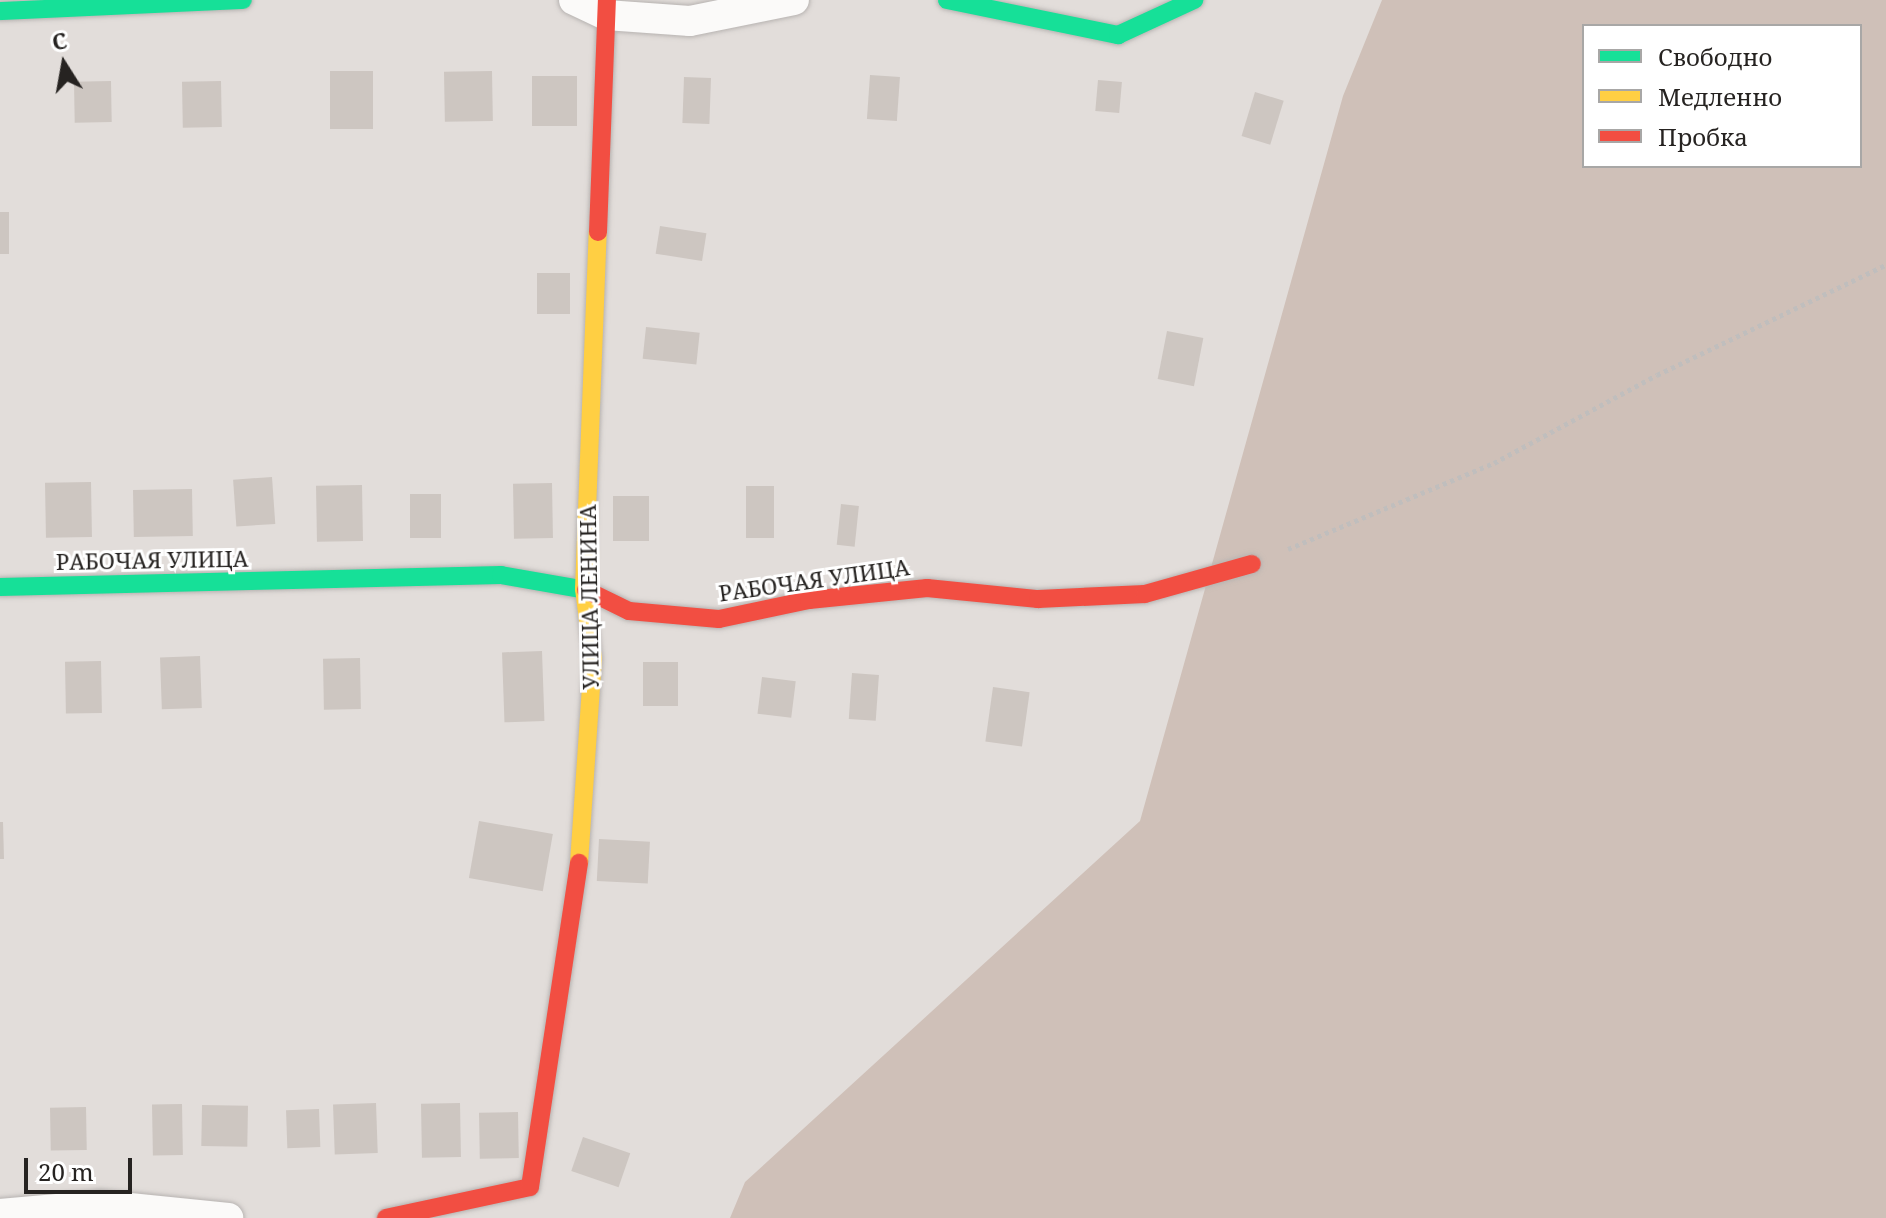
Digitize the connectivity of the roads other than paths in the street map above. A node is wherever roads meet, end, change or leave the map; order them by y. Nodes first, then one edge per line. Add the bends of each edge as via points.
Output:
1 (243, 0) edge
2 (574, 0) edge
3 (794, 0) edge
4 (947, 0) edge
5 (1194, 0) edge
6 (606, 8) edge
7 (0, 11) edge
8 (1252, 564) road end
9 (0, 587) edge
10 (584, 589) junction
11 (0, 1214) edge
12 (228, 1218) edge
13 (386, 1218) edge

1 - 7 street
2 - 6 street
3 - 6 street via 690,21
4 - 5 street via 1118,35
6 - 10 street, УЛИЦА ЛЕНИНА
8 - 10 street, РАБОЧАЯ УЛИЦА via 1145,594 1038,599 927,588 809,600 719,619 629,611
9 - 10 street, РАБОЧАЯ УЛИЦА via 501,575
10 - 13 street, УЛИЦА ЛЕНИНА via 593,659 576,908 530,1187
11 - 12 street via 100,1205

